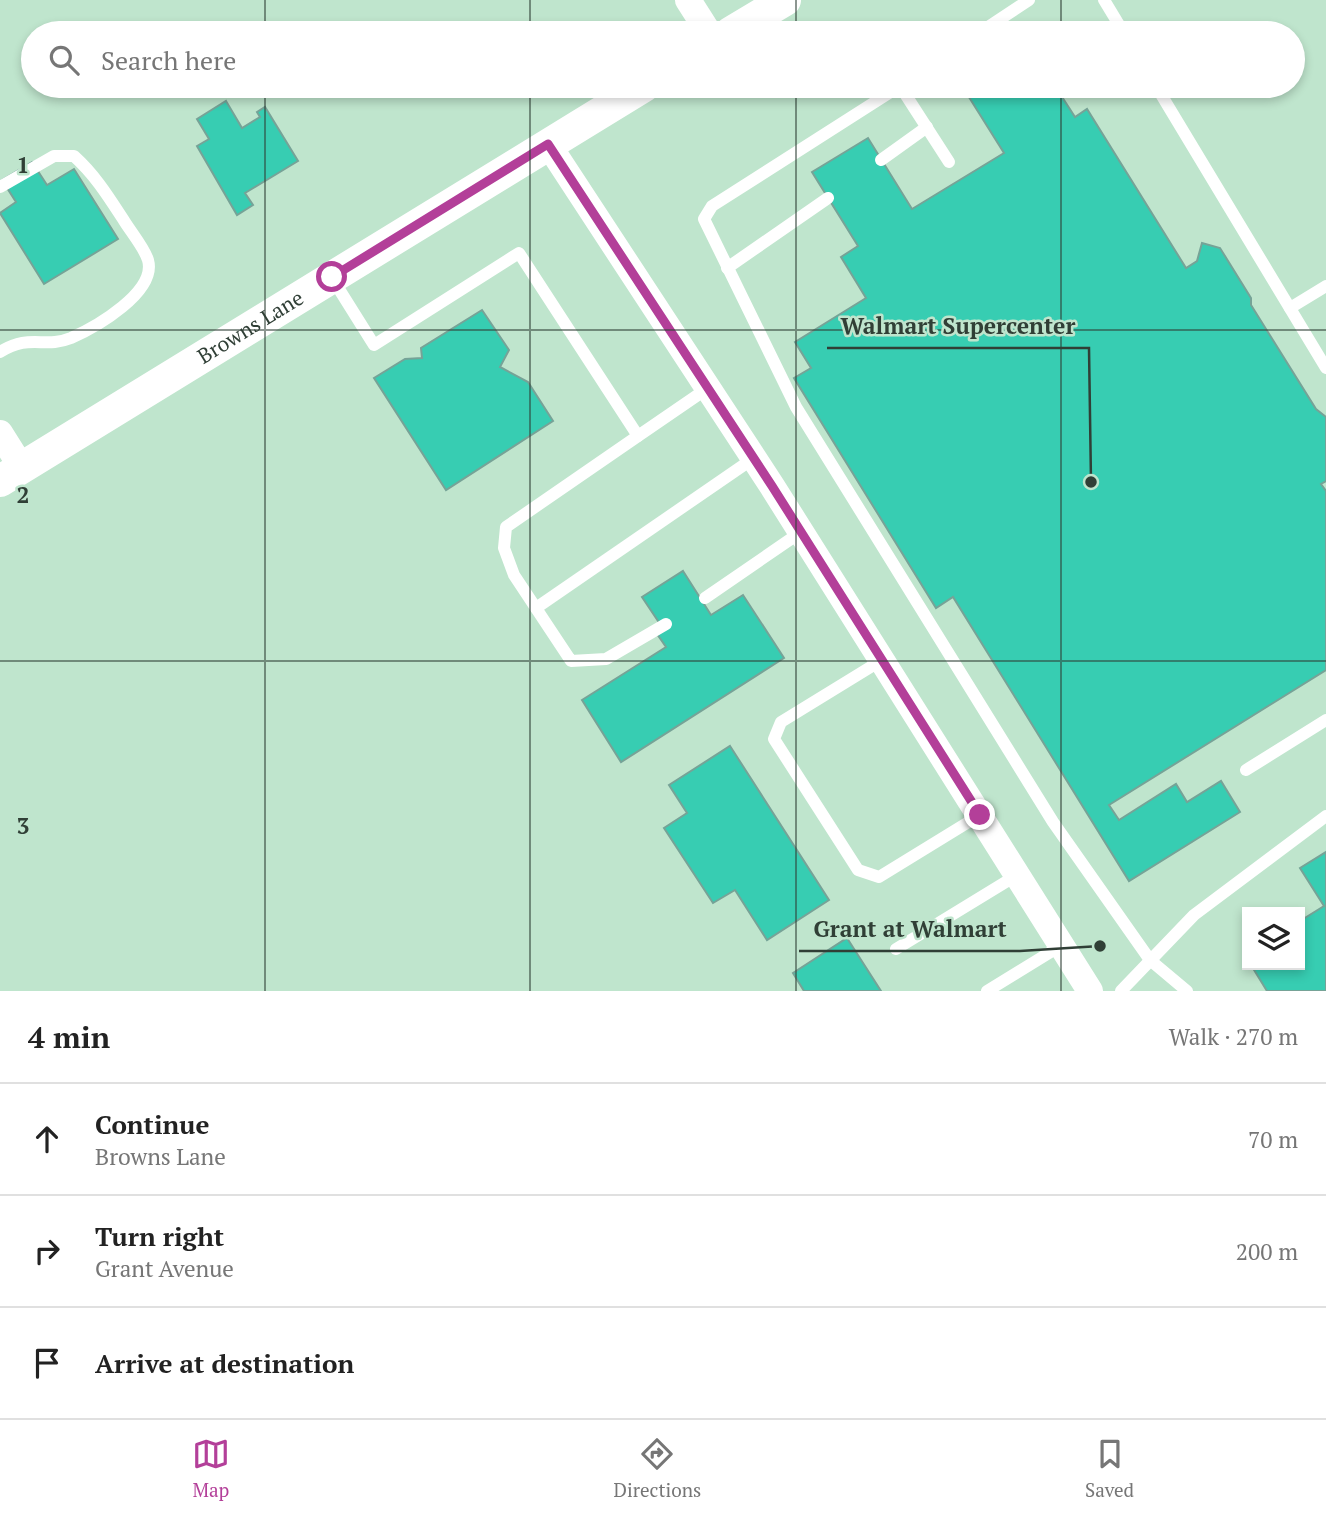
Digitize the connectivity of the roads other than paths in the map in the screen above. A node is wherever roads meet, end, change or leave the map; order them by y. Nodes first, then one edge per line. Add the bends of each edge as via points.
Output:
1 (688, 0) edge
2 (785, 0) edge
3 (1029, 0) edge
4 (1104, 0) edge
5 (701, 21) edge
6 (750, 21) edge
7 (997, 21) edge
8 (1117, 21) edge
9 (624, 98) edge
10 (881, 98) edge
11 (908, 98) edge
12 (1163, 98) edge
13 (927, 127) junction
14 (548, 144) junction
15 (881, 160) dead end
16 (950, 162) dead end
17 (0, 187) edge
18 (828, 198) dead end
19 (727, 268) junction
20 (332, 277) junction
21 (1326, 286) edge
22 (1290, 308) junction
23 (0, 352) edge
24 (1326, 368) edge
25 (708, 388) junction
26 (0, 433) edge
27 (638, 436) junction
28 (754, 458) junction
29 (11, 475) edge
30 (801, 532) junction
31 (705, 598) dead end
32 (536, 608) junction
33 (666, 624) dead end
34 (882, 660) junction
35 (1326, 720) edge
36 (1245, 769) dead end
37 (980, 815) junction
38 (1326, 816) edge
39 (1017, 875) junction
40 (1062, 945) junction
41 (897, 949) dead end
42 (1150, 960) junction
43 (987, 991) edge
44 (1090, 991) edge
45 (1121, 991) edge
46 (1187, 991) edge

1 - 5 street
2 - 6 street
3 - 7 lane
4 - 8 lane
9 - 14 street, Browns Lane
10 - 19 lane via 712,206 704,219
11 - 13 lane
12 - 22 lane
13 - 15 lane
13 - 16 lane
14 - 20 street, Browns Lane
14 - 25 street
17 - 23 lane via 54,156 74,156 94,173 148,260 146,283 135,298 72,338 15,342
18 - 19 lane
19 - 42 lane via 796,407 1053,822
20 - 27 lane via 374,345 519,253
20 - 29 street, Browns Lane
21 - 22 lane
22 - 24 lane
25 - 27 lane
25 - 28 street
26 - 29 street
27 - 32 lane via 506,527 504,548 514,575
28 - 30 street
28 - 32 lane
30 - 31 lane
30 - 34 street
32 - 33 lane via 571,661 606,659
34 - 37 street
34 - 37 lane via 781,722 774,739 858,870 879,877
35 - 36 lane
37 - 39 street
38 - 42 lane via 1195,915
39 - 40 street
39 - 41 lane
40 - 43 lane
40 - 44 street
42 - 45 lane
42 - 46 lane

